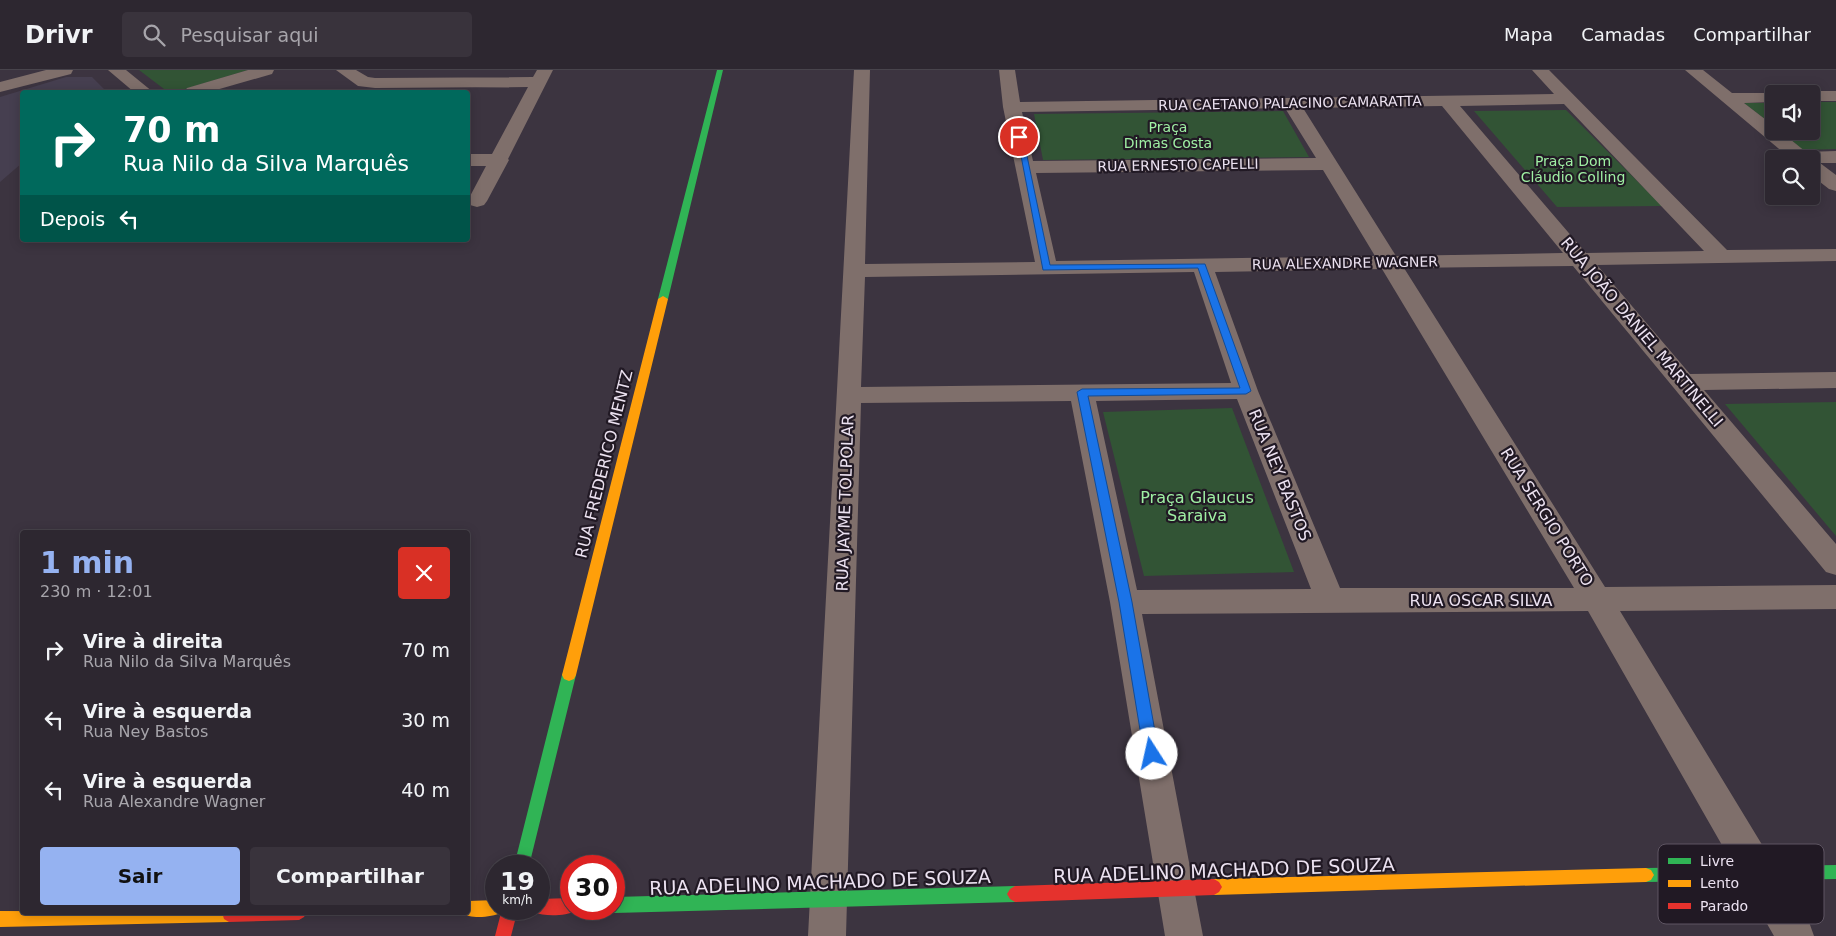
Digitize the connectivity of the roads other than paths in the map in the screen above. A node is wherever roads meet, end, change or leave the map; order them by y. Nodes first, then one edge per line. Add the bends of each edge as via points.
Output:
1 (65, 70) edge
2 (116, 70) edge
3 (266, 70) edge
4 (344, 70) edge
5 (720, 70) edge
6 (862, 70) edge
7 (1007, 70) edge
8 (1540, 70) edge
9 (1693, 70) edge
10 (542, 76) edge
11 (0, 87) edge
12 (141, 90) edge
13 (200, 90) edge
14 (1820, 96) edge
15 (1836, 96) edge
16 (1765, 97) edge
17 (1727, 98) junction
18 (1568, 99) junction
19 (1446, 100) junction
20 (1291, 102) junction
21 (1012, 107) junction
22 (1791, 150) edge
23 (1836, 157) edge
24 (1820, 159) edge
25 (470, 160) edge
26 (500, 160) junction
27 (1329, 164) junction
28 (1026, 167) junction
29 (1820, 173) edge
30 (1836, 185) edge
31 (478, 201) dead end
32 (1836, 255) edge
33 (1722, 257) junction
34 (1581, 259) junction
35 (1390, 263) junction
36 (1202, 266) junction
37 (1047, 268) junction
38 (854, 271) junction
39 (1836, 380) edge
40 (1684, 382) junction
41 (1246, 391) junction
42 (1082, 392) junction
43 (849, 395) junction
44 (1836, 564) edge
45 (1836, 597) edge
46 (1330, 600) junction
47 (1598, 601) junction
48 (1125, 602) junction
49 (1740, 844) edge
50 (523, 855) edge
51 (1658, 876) edge
52 (1174, 888) junction
53 (828, 900) junction
54 (625, 905) edge
55 (485, 908) edge
56 (470, 909) edge
57 (171, 915) edge
58 (0, 919) edge
59 (507, 920) edge
60 (1788, 924) edge
61 (503, 936) edge
62 (827, 936) edge
63 (1184, 936) edge
64 (1795, 936) edge

1 - 11 street
2 - 12 street
3 - 13 street
4 - 10 street via 357,80 375,83
5 - 50 street, RUA FREDERICO MENTZ
6 - 38 street, RUA JAYME TOLPOLAR
7 - 21 street
8 - 18 street
9 - 17 street
10 - 26 street
14 - 15 street
16 - 17 street
17 - 22 street
18 - 19 street, RUA CAETANO PALACINO CAMARATTA
18 - 33 street
19 - 20 street, RUA CAETANO PALACINO CAMARATTA
19 - 34 street, RUA JOÃO DANIEL MARTINELLI
20 - 21 street, RUA CAETANO PALACINO CAMARATTA
20 - 27 street, RUA SERGIO PORTO
21 - 28 street
23 - 24 street
25 - 26 street
26 - 31 street
27 - 28 street, RUA ERNESTO CAPELLI
27 - 35 street, RUA SERGIO PORTO
28 - 37 street
29 - 30 street
32 - 33 street, RUA ALEXANDRE WAGNER
33 - 34 street, RUA ALEXANDRE WAGNER
34 - 35 street, RUA ALEXANDRE WAGNER
34 - 40 street, RUA JOÃO DANIEL MARTINELLI
35 - 36 street, RUA ALEXANDRE WAGNER
35 - 47 street, RUA SERGIO PORTO
36 - 37 street, RUA ALEXANDRE WAGNER
36 - 41 street, RUA NEY BASTOS
37 - 38 street, RUA ALEXANDRE WAGNER
38 - 43 street, RUA JAYME TOLPOLAR
39 - 40 street
40 - 44 street, RUA JOÃO DANIEL MARTINELLI
41 - 42 street
41 - 46 street, RUA NEY BASTOS
42 - 43 street
42 - 48 street
43 - 53 street, RUA JAYME TOLPOLAR
45 - 47 street, RUA OSCAR SILVA
46 - 47 street, RUA OSCAR SILVA
46 - 48 street, RUA OSCAR SILVA
47 - 49 street, RUA SERGIO PORTO
48 - 52 street
51 - 52 street, RUA ADELINO MACHADO DE SOUZA
52 - 53 street, RUA ADELINO MACHADO DE SOUZA
52 - 63 street
53 - 54 street, RUA ADELINO MACHADO DE SOUZA
53 - 62 street, RUA JAYME TOLPOLAR
55 - 56 street
57 - 58 street
59 - 61 street
60 - 64 street, RUA SERGIO PORTO

